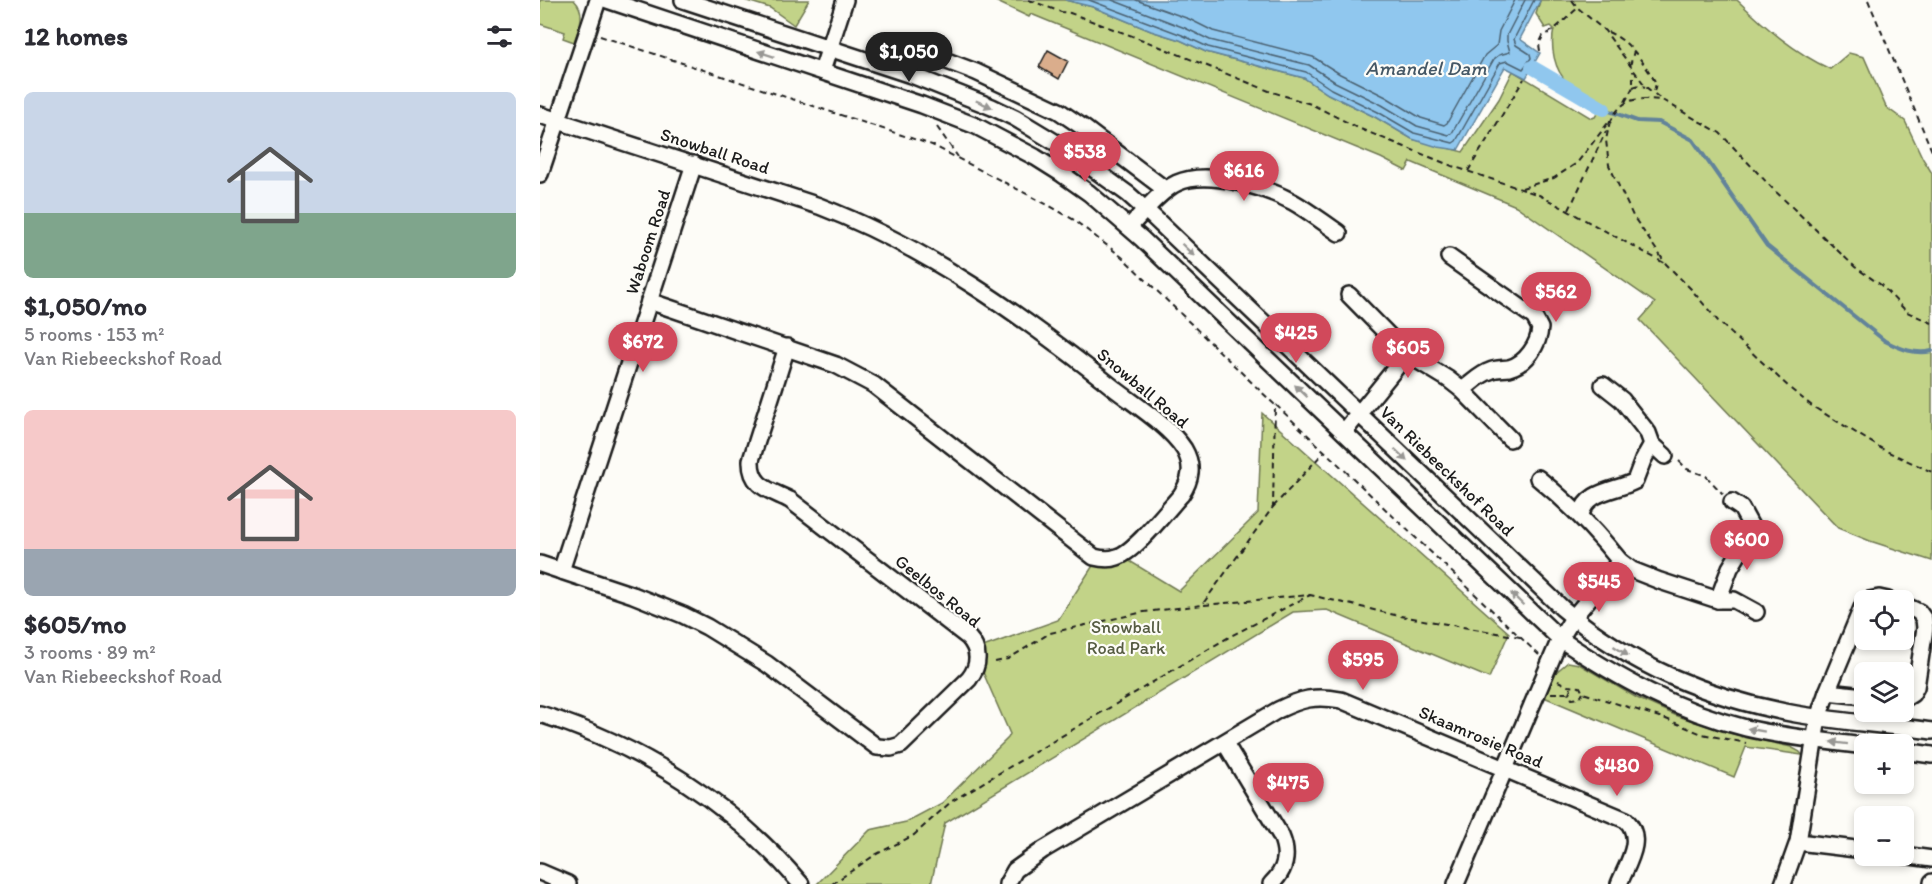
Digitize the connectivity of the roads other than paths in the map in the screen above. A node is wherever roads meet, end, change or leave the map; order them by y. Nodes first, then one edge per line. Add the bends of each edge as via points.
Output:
1 (597, 0) edge
2 (607, 0) edge
3 (683, 0) edge
4 (845, 0) edge
5 (638, 10) junction
6 (589, 25) junction
7 (902, 44) dead end
8 (830, 49) junction
9 (822, 72) junction
10 (540, 115) edge
11 (557, 121) junction
12 (694, 164) junction
13 (540, 174) edge
14 (1166, 190) junction
15 (1146, 210) junction
16 (1130, 227) junction
17 (1339, 234) dead end
18 (1449, 257) dead end
19 (1349, 295) dead end
20 (649, 301) junction
21 (787, 347) junction
22 (1407, 354) junction
23 (1603, 385) dead end
24 (1462, 390) junction
25 (1359, 414) junction
26 (1344, 432) junction
27 (1510, 439) dead end
28 (1652, 444) junction
29 (1665, 456) road end
30 (1538, 478) dead end
31 (1732, 502) road end
32 (1581, 515) junction
33 (1754, 530) junction
34 (1770, 541) dead end
35 (1620, 561) junction
36 (540, 564) edge
37 (561, 571) junction
38 (1718, 600) junction
39 (1914, 610) edge
40 (1756, 612) dead end
41 (1573, 618) junction
42 (1854, 627) edge
43 (1560, 639) junction
44 (1914, 690) edge
45 (1827, 692) junction
46 (1854, 695) edge
47 (540, 714) edge
48 (1818, 717) junction
49 (1932, 731) edge
50 (1814, 740) junction
51 (1225, 743) junction
52 (1854, 745) edge
53 (1914, 752) edge
54 (1932, 755) edge
55 (1506, 769) junction
56 (1798, 842) junction
57 (1854, 849) edge
58 (1914, 857) edge
59 (1932, 859) edge
60 (540, 872) edge
61 (568, 884) edge
62 (801, 884) edge
63 (1007, 884) edge
64 (1271, 884) edge
65 (1456, 884) edge
66 (1618, 884) edge
67 (1783, 884) edge

1 - 6 street
2 - 5 street
3 - 8 street, Van Riebeeckshof Road
4 - 8 street
5 - 6 street via 614,10
9 -> 5 street
6 - 11 street
7 - 14 street via 976,72 1059,111
8 - 9 street
8 -> 15 street, Van Riebeeckshof Road via 940,86 1015,118 1070,152
9 - 16 street via 976,126 1035,157 1089,193
10 - 11 street, Snowball Road
11 - 12 street, Snowball Road
11 - 13 street
12 - 20 street, Waboom Road
12 - 21 street, Snowball Road via 844,215 957,274 1043,333 1160,425 1184,449 1191,473 1188,485 1129,551 1117,558 1094,556 874,385 836,365
14 - 15 street
14 - 17 street via 1179,182 1219,178 1281,196
15 - 16 street
15 -> 25 street, Van Riebeeckshof Road
26 -> 16 street
18 - 24 street via 1534,317 1540,328 1537,343 1518,365 1490,370
19 - 22 street
20 - 21 street, Snowball Road
20 - 37 street, Waboom Road
21 - 37 street, Geelbos Road via 751,460 753,477 790,500 968,637 978,660 969,679 901,745 877,747 728,639 658,604
22 - 24 street
22 - 25 street
23 - 28 street via 1634,414
24 - 27 street
25 - 26 street
25 -> 41 street, Van Riebeeckshof Road
43 -> 26 street
28 - 29 street
28 - 32 street via 1635,482 1602,492 1584,504
30 - 32 street
31 - 33 street via 1741,507
32 - 35 street
33 - 34 street
33 - 38 street via 1730,568
35 - 38 street via 1641,574
35 - 41 street
36 - 37 street, Geelbos Road
38 - 40 street via 1734,600
39 - 44 street via 1925,624
41 - 43 street
41 -> 48 street, Van Riebeeckshof Road via 1628,655 1679,681 1750,705
42 - 45 street
50 -> 43 street via 1746,728 1676,705 1627,682
43 - 55 street
45 - 46 street
45 - 48 street
47 - 62 street via 612,741 667,770 745,827
48 - 49 street, Van Riebeeckshof Road
48 - 50 street
52 -> 50 street
50 - 56 street
51 - 55 street, Skaamrosie Road via 1294,702 1324,697 1341,700
51 - 63 street, Skaamrosie Road via 1043,850 1015,870
51 - 64 street via 1286,847 1287,860
53 - 54 street
55 - 65 street
55 - 66 street, Skaamrosie Road via 1621,817 1631,825 1635,842
56 - 57 street
56 - 67 street
58 - 59 street
60 - 61 street

